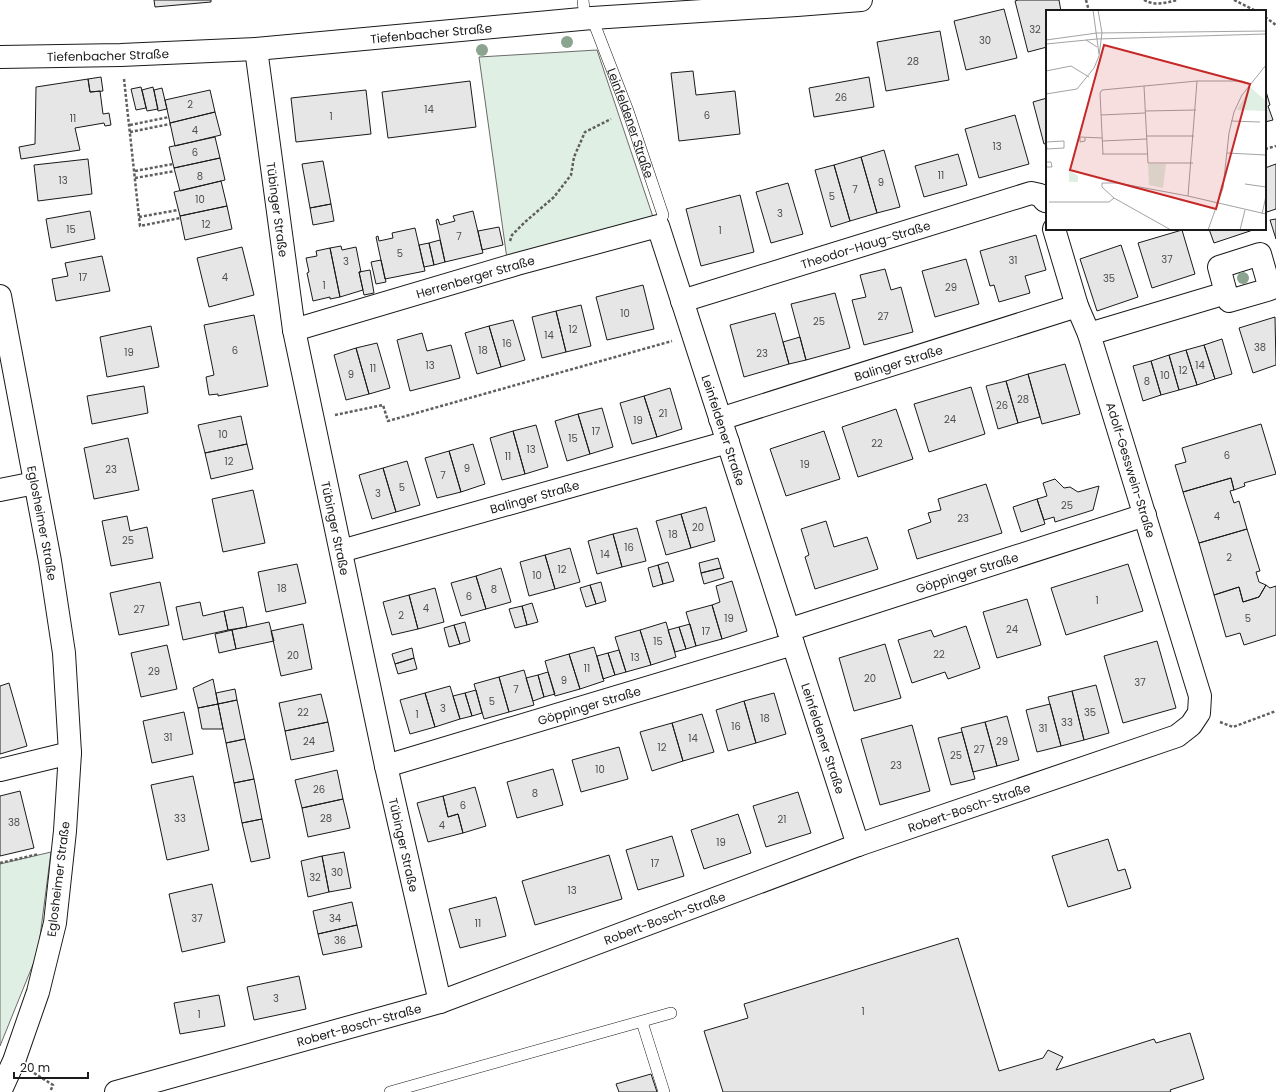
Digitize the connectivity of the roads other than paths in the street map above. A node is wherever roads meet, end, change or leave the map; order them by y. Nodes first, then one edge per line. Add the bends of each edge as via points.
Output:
1 (861, 0) edge
2 (587, 12) edge
3 (256, 49) junction
4 (0, 57) edge
5 (1046, 203) edge
6 (658, 226) junction
7 (1054, 230) edge
8 (1226, 293) dead end
9 (0, 296) edge
10 (682, 301) junction
11 (1077, 306) junction
12 (294, 330) junction
13 (1089, 334) junction
14 (720, 419) junction
15 (728, 442) junction
16 (35, 483) junction
17 (0, 490) edge
18 (1145, 515) junction
19 (341, 551) junction
20 (791, 637) junction
21 (1199, 713) joint
22 (70, 753) junction
23 (386, 766) junction
24 (0, 770) edge
25 (858, 845) junction
26 (440, 1002) junction
27 (672, 1013) dead end
28 (642, 1022) junction
29 (0, 1092) edge
30 (116, 1092) edge
31 (390, 1092) edge
32 (664, 1092) edge

1 - 2 street, Tiefenbacher Straße via 797,5
2 - 3 street, Tiefenbacher Straße
2 - 6 lane, Leinfeldener Straße via 628,111 663,215
3 - 4 street, Tiefenbacher Straße
3 - 12 street, Tübinger Straße
5 - 10 street, Theodor-Haug-Straße via 1040,195 1031,194
6 - 10 street, Leinfeldener Straße
6 - 12 street, Herrenberger Straße via 517,264
7 - 11 street, Adolf-Gesswein-Straße
8 - 13 street
9 - 16 street, Eglosheimer Straße
10 - 14 street, Leinfeldener Straße
11 - 13 street, Adolf-Gesswein-Straße
11 - 14 street, Balinger Straße
12 - 19 street, Tübinger Straße
13 - 18 street, Adolf-Gesswein-Straße
14 - 15 street, Leinfeldener Straße
15 - 19 street, Balinger Straße
15 - 20 street, Leinfeldener Straße
16 - 17 street
16 - 22 street, Eglosheimer Straße via 64,653
18 - 20 street, Göppinger Straße
18 - 21 street, Adolf-Gesswein-Straße via 1200,696
19 - 23 street, Tübinger Straße
20 - 23 street, Göppinger Straße
20 - 25 street, Leinfeldener Straße
21 - 25 street, Robert-Bosch-Straße via 1191,726 1177,736
22 - 24 street
22 - 29 street, Eglosheimer Straße via 55,923 38,992 14,1061
23 - 26 street, Tübinger Straße
25 - 26 street, Robert-Bosch-Straße
26 - 30 street, Robert-Bosch-Straße
27 - 28 lane
28 - 31 lane
28 - 32 lane

